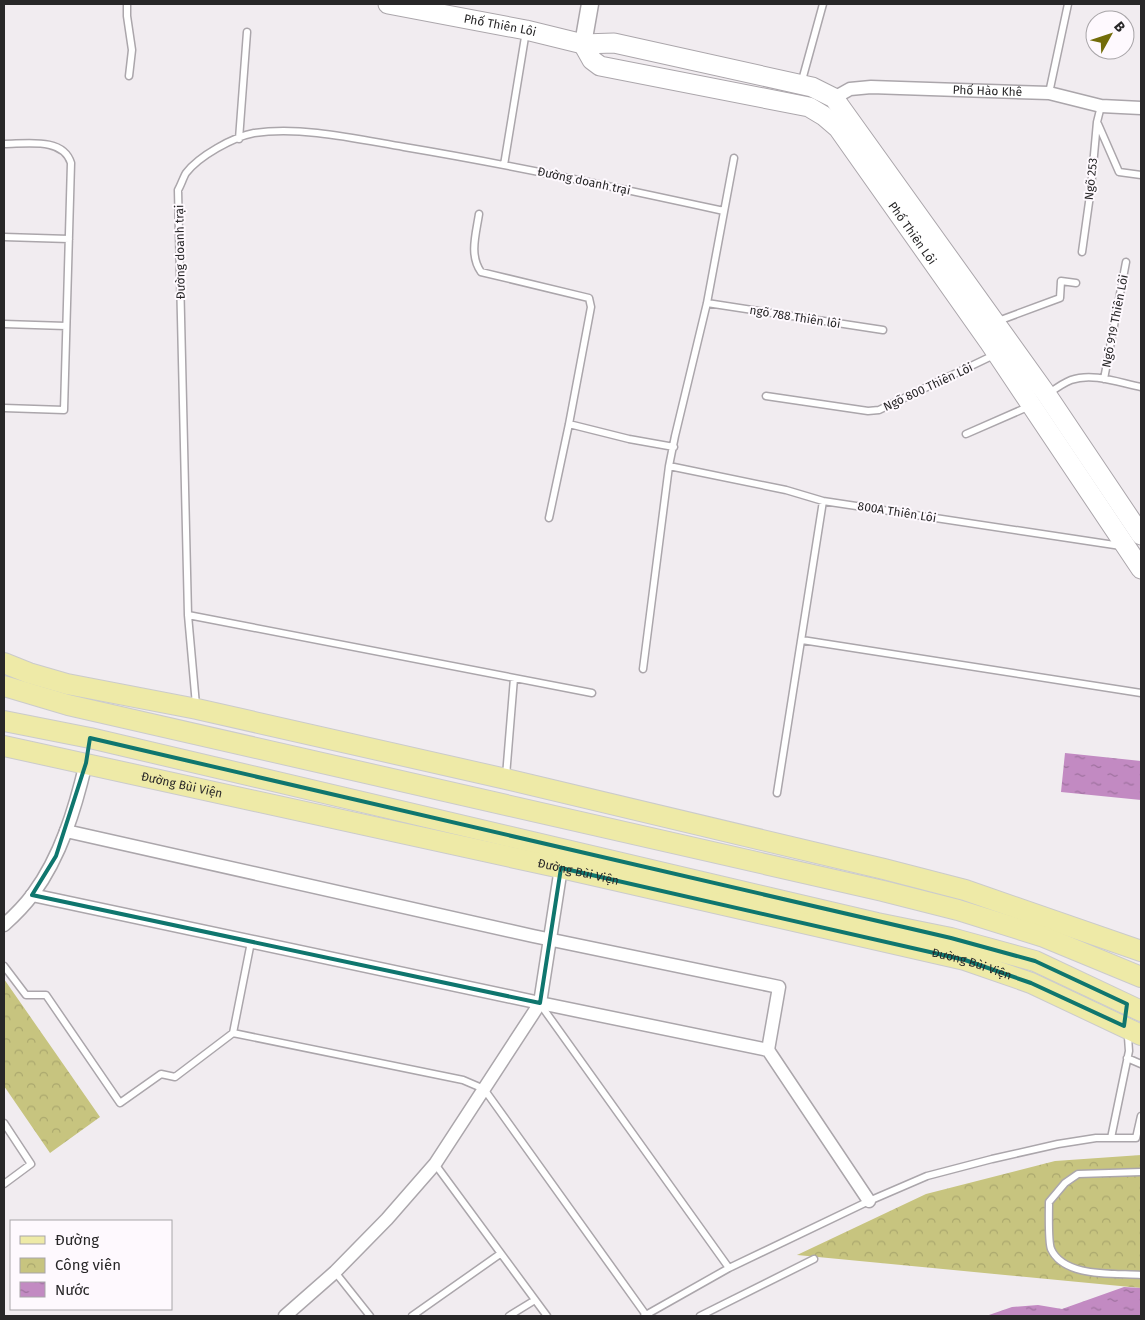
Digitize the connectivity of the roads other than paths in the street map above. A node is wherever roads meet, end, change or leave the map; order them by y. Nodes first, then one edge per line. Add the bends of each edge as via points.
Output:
1 (127, 4) edge
2 (388, 4) edge
3 (590, 4) edge
4 (823, 4) edge
5 (1068, 4) edge
6 (526, 30) junction
7 (247, 32) dead end
8 (583, 44) junction
9 (129, 76) dead end
10 (800, 85) junction
11 (1049, 93) junction
12 (834, 98) junction
13 (1101, 106) junction
14 (1141, 108) edge
15 (824, 116) junction
16 (1097, 122) junction
17 (239, 138) junction
18 (4, 144) edge
19 (734, 158) dead end
20 (504, 164) junction
21 (1141, 175) edge
22 (724, 211) junction
23 (479, 214) dead end
24 (4, 237) edge
25 (69, 239) junction
26 (1082, 252) dead end
27 (1126, 262) dead end
28 (1076, 283) dead end
29 (707, 303) junction
30 (994, 322) junction
31 (4, 324) edge
32 (66, 326) junction
33 (883, 330) dead end
34 (997, 354) junction
35 (1104, 379) junction
36 (1141, 387) edge
37 (1047, 395) junction
38 (766, 396) dead end
39 (1031, 405) junction
40 (4, 408) edge
41 (570, 424) junction
42 (966, 434) dead end
43 (674, 448) junction
44 (669, 466) junction
45 (823, 501) junction
46 (549, 518) dead end
47 (1141, 534) edge
48 (1126, 547) junction
49 (1141, 569) edge
50 (188, 614) junction
51 (802, 640) junction
52 (4, 664) edge
53 (643, 669) dead end
54 (514, 678) junction
55 (67, 684) junction
56 (4, 686) edge
57 (592, 693) dead end
58 (1141, 694) edge
59 (68, 705) junction
60 (197, 709) junction
61 (4, 721) edge
62 (90, 738) junction
63 (4, 746) edge
64 (86, 763) junction
65 (506, 780) junction
66 (777, 793) dead end
67 (66, 831) junction
68 (563, 859) junction
69 (883, 891) junction
70 (32, 895) junction
71 (877, 922) junction
72 (4, 925) edge
73 (551, 940) junction
74 (251, 942) junction
75 (1141, 951) edge
76 (4, 966) edge
77 (1141, 977) edge
78 (540, 1004) junction
79 (1134, 1007) edge
80 (1133, 1031) edge
81 (233, 1033) junction
82 (768, 1050) junction
83 (1127, 1058) junction
84 (1141, 1064) edge
85 (484, 1089) junction
86 (1141, 1116) edge
87 (4, 1123) edge
88 (1111, 1138) junction
89 (435, 1164) junction
90 (1141, 1172) edge
91 (4, 1184) edge
92 (869, 1201) junction
93 (500, 1254) junction
94 (814, 1259) dead end
95 (729, 1268) junction
96 (335, 1272) junction
97 (1141, 1276) edge
98 (535, 1300) junction
99 (285, 1316) edge
100 (370, 1316) edge
101 (412, 1316) edge
102 (509, 1316) edge
103 (547, 1316) edge
104 (645, 1316) edge
105 (700, 1316) edge

1 - 9 lane via 132,50
2 - 6 main road, Phố Thiên Lôi
3 - 8 street
4 - 10 lane
5 - 11 lane
6 - 8 main road, Phố Thiên Lôi
6 - 20 lane
7 - 17 lane
8 - 10 main road, Phố Thiên Lôi via 614,43
8 - 15 main road, Phố Thiên Lôi via 592,60 600,66 809,107
10 - 12 main road, Phố Thiên Lôi
11 - 12 street, Phố Hào Khê via 871,87 850,89
11 - 13 street, Phố Hào Khê
12 - 15 main road
12 - 30 main road, Phố Thiên Lôi
13 - 14 street, Phố Hào Khê
13 - 16 lane, Ngõ 253
15 - 34 main road, Phố Thiên Lôi via 838,128
16 - 21 lane via 1119,172
16 - 26 lane, Ngõ 253
17 - 20 lane, Đường doanh trại via 280,131 312,133
17 - 50 lane, Đường doanh trại via 202,159 186,174 178,190
18 - 25 lane via 51,144 68,155 71,163
19 - 22 lane
20 - 22 lane, Đường doanh trại
22 - 29 lane
23 - 41 lane via 473,252 481,272 589,298 591,306
24 - 25 lane
25 - 32 lane
27 - 35 lane, Ngõ 919 Thiên Lôi
28 - 30 lane via 1061,280 1060,298
29 - 33 lane, ngõ 788 Thiên lôi
29 - 43 lane
30 - 37 main road, Phố Thiên Lôi
31 - 32 lane
32 - 40 lane via 64,410
34 - 38 lane, Ngõ 800 Thiên Lôi via 879,410
34 - 39 main road, Phố Thiên Lôi
35 - 36 lane, Ngõ 919 Thiên Lôi
35 - 37 lane, Ngõ 919 Thiên Lôi via 1072,380
37 - 47 main road, Phố Thiên Lôi
39 - 42 lane
39 - 48 main road, Phố Thiên Lôi
41 - 43 lane
41 - 46 lane
43 - 44 lane
44 - 45 lane, 800A Thiên Lôi via 786,490
44 - 53 lane
45 - 48 lane, 800A Thiên Lôi
45 - 51 lane
47 - 48 lane
48 - 49 main road, Phố Thiên Lôi
50 - 54 lane
50 - 60 lane, Đường doanh trại
51 - 58 lane
51 - 66 lane
52 - 55 main road
54 - 57 lane
54 - 65 lane
55 - 59 main road
55 - 60 main road
56 - 59 main road
59 - 69 main road
60 - 65 main road
61 - 62 main road, Đường Bùi Viện
62 - 64 main road
62 - 68 main road, Đường Bùi Viện
63 - 64 main road, Đường Bùi Viện
64 - 67 street
64 - 68 main road, Đường Bùi Viện
65 - 75 main road via 965,890
67 - 70 street via 56,856
67 - 73 street
68 - 71 main road, Đường Bùi Viện
68 - 73 street
68 - 80 main road, Đường Bùi Viện via 965,960 1031,983
69 - 71 main road
69 - 77 main road via 1044,937
70 - 72 street
70 - 74 street
71 - 79 main road, Đường Bùi Viện via 1035,961
73 - 78 street
73 - 82 street via 779,987
74 - 78 street
74 - 81 lane
76 - 81 lane via 26,996 46,995 120,1103 161,1074 175,1077
78 - 82 street
78 - 85 street
78 - 95 lane
79 - 80 main road
80 - 83 lane via 1128,1037
81 - 85 lane via 464,1080
82 - 92 street
83 - 84 lane
83 - 88 lane
85 - 89 street
85 - 104 lane
86 - 88 lane via 1136,1138
87 - 91 lane via 31,1164
88 - 92 lane via 1058,1144 992,1158 927,1176
89 - 93 lane
89 - 96 street
90 - 97 lane via 1078,1174 1065,1183 1049,1202 1051,1248 1063,1263 1084,1272
92 - 95 lane
93 - 98 lane
93 - 101 lane
94 - 105 lane
95 - 104 lane
96 - 99 street
96 - 100 lane
98 - 102 lane
98 - 103 lane

